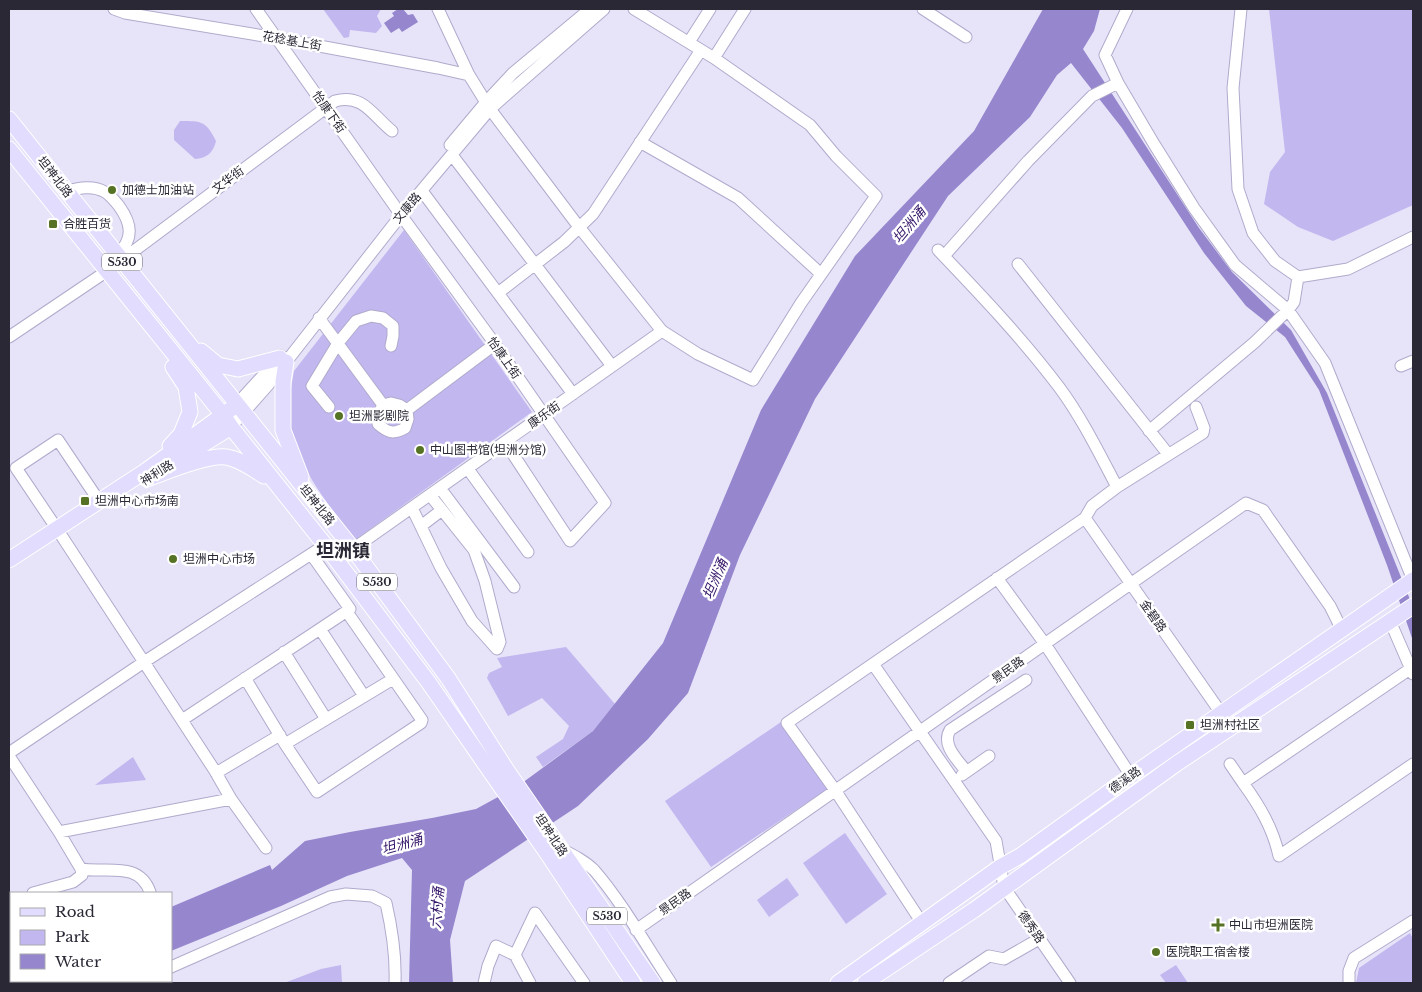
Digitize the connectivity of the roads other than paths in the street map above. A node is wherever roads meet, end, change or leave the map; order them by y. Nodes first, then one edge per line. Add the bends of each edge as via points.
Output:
1 (114, 9) edge
2 (256, 9) edge
3 (438, 9) edge
4 (590, 9) edge
5 (604, 9) edge
6 (634, 9) edge
7 (710, 9) edge
8 (745, 9) edge
9 (922, 9) edge
10 (1127, 9) edge
11 (1241, 9) edge
12 (276, 38) junction
13 (966, 38) dead end
14 (689, 42) junction
15 (701, 50) junction
16 (714, 58) junction
17 (470, 75) junction
18 (1118, 83) junction
19 (488, 106) junction
20 (326, 108) junction
21 (9, 119) edge
22 (392, 132) dead end
23 (640, 142) junction
24 (9, 149) edge
25 (452, 155) junction
26 (422, 190) junction
27 (66, 192) junction
28 (399, 212) junction
29 (579, 227) junction
30 (1413, 237) edge
31 (119, 257) junction
32 (535, 264) junction
33 (1018, 264) dead end
34 (107, 271) junction
35 (821, 274) junction
36 (1298, 277) junction
37 (498, 292) junction
38 (1288, 310) junction
39 (319, 318) junction
40 (154, 330) junction
41 (662, 331) junction
42 (178, 332) junction
43 (9, 337) edge
44 (338, 343) junction
45 (495, 344) junction
46 (391, 346) dead end
47 (283, 360) junction
48 (1413, 361) edge
49 (612, 366) junction
50 (1401, 366) dead end
51 (573, 394) junction
52 (383, 405) junction
53 (329, 407) dead end
54 (1196, 407) dead end
55 (240, 409) junction
56 (407, 410) junction
57 (543, 415) junction
58 (227, 421) junction
59 (1149, 431) junction
60 (505, 442) junction
61 (1168, 454) junction
62 (468, 469) junction
63 (12, 470) edge
64 (147, 474) junction
65 (278, 485) junction
66 (1117, 486) junction
67 (435, 492) junction
68 (311, 498) junction
69 (99, 501) junction
70 (412, 508) junction
71 (442, 510) junction
72 (1085, 518) junction
73 (421, 526) junction
74 (59, 532) junction
75 (325, 545) junction
76 (352, 550) junction
77 (528, 552) dead end
78 (311, 554) junction
79 (9, 560) edge
80 (9, 570) edge
81 (997, 578) junction
82 (1412, 581) edge
83 (1131, 584) junction
84 (514, 587) dead end
85 (1413, 606) edge
86 (347, 612) junction
87 (1393, 619) junction
88 (320, 629) junction
89 (1342, 630) junction
90 (1045, 644) junction
91 (284, 652) junction
92 (144, 662) junction
93 (873, 664) junction
94 (1412, 672) edge
95 (245, 678) junction
96 (393, 679) junction
97 (1026, 680) dead end
98 (974, 693) junction
99 (364, 696) junction
100 (984, 708) junction
101 (1221, 713) junction
102 (326, 719) junction
103 (182, 720) junction
104 (920, 731) junction
105 (283, 739) junction
106 (9, 754) edge
107 (989, 756) dead end
108 (1230, 764) dead end
109 (1413, 764) edge
110 (966, 772) junction
111 (216, 773) junction
112 (500, 773) junction
113 (1131, 776) junction
114 (954, 780) junction
115 (1243, 783) junction
116 (835, 790) junction
117 (231, 799) junction
118 (59, 832) junction
119 (266, 848) dead end
120 (555, 853) junction
121 (1000, 867) junction
122 (81, 869) junction
123 (1004, 888) junction
124 (37, 892) edge
125 (150, 892) dead end
126 (1413, 920) edge
127 (922, 923) junction
128 (636, 930) junction
129 (1039, 939) junction
130 (515, 954) junction
131 (172, 968) edge
132 (395, 983) edge
133 (484, 983) edge
134 (530, 983) edge
135 (584, 983) edge
136 (633, 983) edge
137 (653, 983) edge
138 (671, 983) edge
139 (838, 983) edge
140 (865, 983) edge
141 (949, 983) edge
142 (1070, 983) edge
143 (1350, 983) edge

1 - 12 street, 花稔基上街
2 - 12 street, 怡康下街
3 - 17 street
4 - 19 street via 513,73
5 - 19 street, 文康路
6 - 14 street
7 - 14 street
8 - 16 street
9 - 13 street
10 - 18 street via 1105,55
11 - 36 street via 1233,88 1238,189 1253,233 1275,261
12 - 17 street, 花稔基上街
12 - 20 street, 怡康下街
14 - 15 street
15 - 16 street
15 - 23 street
16 - 35 street via 810,125 876,196
17 - 19 street
18 - 38 street via 1194,208 1235,265
18 - 66 street via 1092,96 941,253 1005,320 1060,388
19 - 25 street, 文康路
19 - 28 street
19 - 29 street
20 - 22 street, 文华街 via 343,99 365,105
20 - 28 street, 怡康下街
20 - 31 street, 文华街
21 - 27 main road, 坦神北路 / S530
23 - 29 street via 593,214
23 - 35 street via 738,198
24 - 34 main road, 坦神北路 / S530
25 - 26 street, 文康路
25 - 32 street
26 - 28 street, 文康路
26 - 37 street
27 - 31 main road, 坦神北路 / S530
27 - 31 street via 81,187 97,189 113,199 129,223 129,233
28 - 39 street, 文康路
28 - 45 street, 怡康上街
28 - 47 street
29 - 32 street
29 - 41 street
30 - 36 street via 1348,269
31 - 34 street, 文华街
31 - 42 main road, 坦神北路 / S530
32 - 37 street
32 - 49 street
33 - 59 street
34 - 40 main road, 坦神北路 / S530
34 - 43 street, 文华街
35 - 41 street via 753,380 698,354
36 - 38 street via 1294,302
37 - 51 street
38 - 59 street via 1256,342
38 - 82 street via 1325,363
39 - 44 street
39 - 47 street, 文康路
40 - 58 main road, 坦神北路 / S530
40 - 64 main road via 186,387 190,412 181,434
41 - 49 street, 康乐街
42 - 47 main road via 218,364 238,369
42 - 55 main road, 坦神北路 / S530
44 - 46 street via 356,321 371,316 383,318 393,326
44 - 52 street
44 - 53 street via 312,386
45 - 56 street
45 - 57 street, 怡康上街
47 - 55 street
47 - 68 main road via 283,430
48 - 50 street
49 - 51 street, 康乐街
51 - 57 street, 康乐街
52 - 56 street via 391,403
52 - 56 street via 378,413 378,424 387,432 405,428
54 - 61 street via 1203,433
55 - 58 main road, 神利路
55 - 68 main road, 坦神北路 / S530
57 - 60 street, 康乐街
57 - 60 street, 怡康上街 via 606,503 570,541
58 - 64 main road, 神利路
58 - 65 main road, 坦神北路 / S530
59 - 61 street
60 - 62 street, 康乐街
61 - 66 street
62 - 67 street, 康乐街
62 - 77 street
63 - 69 street via 58,440
63 - 74 street
64 - 65 main road via 225,456 244,463
64 - 69 main road
64 - 74 main road, 神利路
65 - 75 main road, 坦神北路 / S530
66 - 72 street via 1092,506
67 - 70 street, 康乐街
67 - 71 street
67 - 84 street
68 - 76 main road, 坦神北路 / S530
69 - 74 main road
70 - 73 street
70 - 76 street, 康乐街
71 - 73 street
71 - 73 street via 474,550 500,642 497,649 472,621
72 - 81 street
72 - 83 street, 金碧路
74 - 79 main road
74 - 80 main road, 神利路
74 - 92 street
75 - 78 street
75 - 112 main road, 坦神北路 / S530
76 - 112 main road, 坦神北路 / S530 via 448,678
78 - 86 street via 350,610
78 - 92 street
81 - 90 street
81 - 93 street
82 - 89 main road, 德溪路
83 - 89 street, 景民路 via 1246,503 1262,510 1330,606
83 - 90 street, 景民路
83 - 101 street, 金碧路
85 - 87 main road, 德溪路
86 - 88 street
86 - 96 street
87 - 94 street
87 - 123 main road, 德溪路 via 1176,764
88 - 91 street
88 - 99 street
89 - 101 main road, 德溪路
90 - 98 street, 景民路
90 - 113 street
91 - 95 street
91 - 102 street
92 - 103 street
92 - 106 street
93 - 104 street, 德秀路
93 - 116 street via 787,723
94 - 115 street
95 - 103 street
95 - 105 street
96 - 99 street
96 - 105 street via 421,723 317,792
97 - 100 street
98 - 100 street
98 - 104 street, 景民路
99 - 102 street
100 - 110 street via 950,730 946,740
101 - 113 main road, 德溪路
102 - 105 street
103 - 111 street
104 - 114 street, 德秀路
104 - 116 street, 景民路
105 - 111 street
106 - 118 street
107 - 110 street
108 - 115 street
109 - 115 street via 1279,856 1263,813
110 - 114 street
111 - 117 street
112 - 120 main road, 坦神北路 / S530
113 - 121 main road, 德溪路
114 - 121 street, 德秀路 via 996,842
116 - 127 street
116 - 128 street, 景民路
117 - 118 street
117 - 119 street
118 - 122 street
120 - 128 street via 575,856 593,869
120 - 136 main road, 坦神北路 / S530
120 - 137 main road, 坦神北路 / S530
121 - 123 street, 德秀路
121 - 127 main road, 德溪路
122 - 124 street via 82,876 73,882
122 - 125 street via 129,871 147,881
123 - 129 street, 德秀路
123 - 140 main road, 德溪路
126 - 143 street via 1354,958 1349,971
127 - 139 main road, 德溪路
128 - 138 street
129 - 141 street via 1004,959 988,956
129 - 142 street, 德秀路
130 - 133 street via 496,946
130 - 134 street
130 - 135 street via 535,913
131 - 132 street via 330,897 346,894 372,896 386,903

